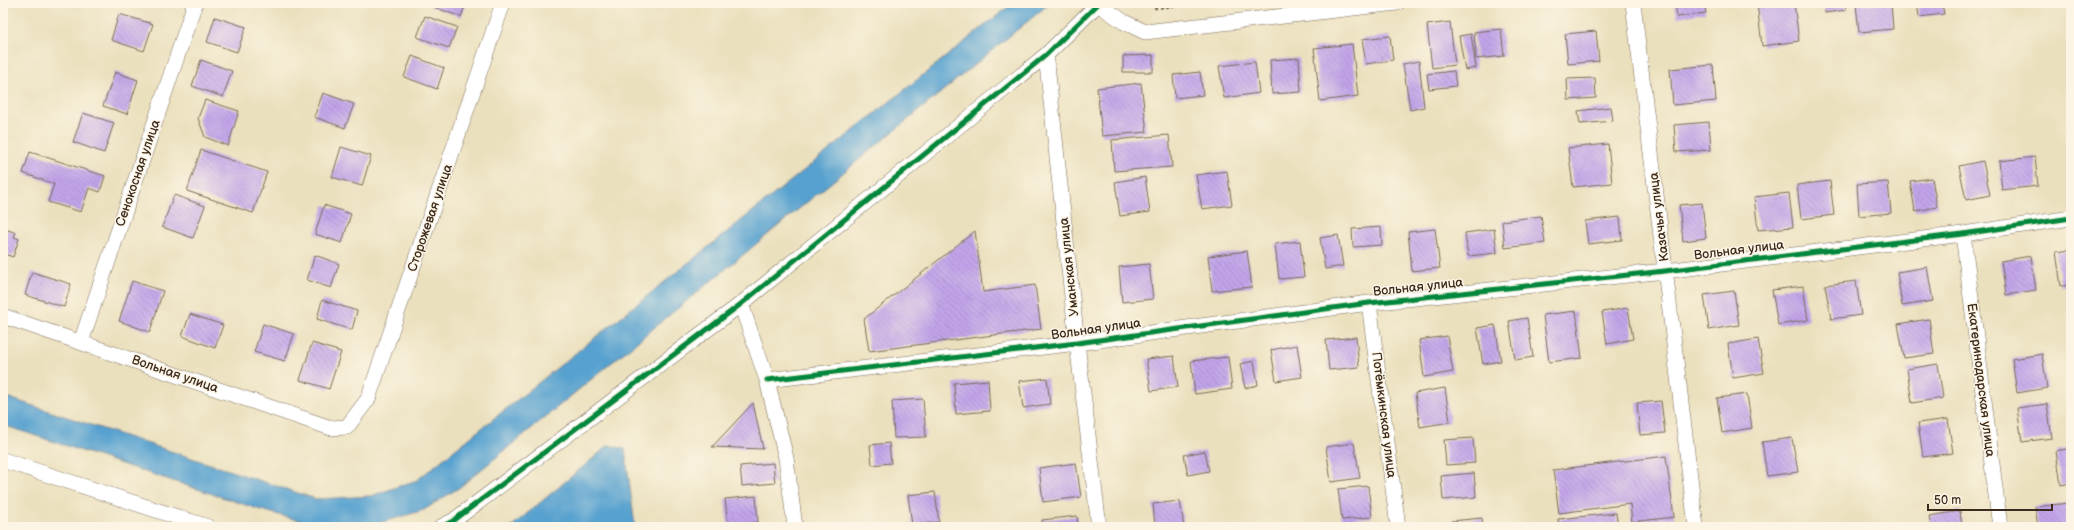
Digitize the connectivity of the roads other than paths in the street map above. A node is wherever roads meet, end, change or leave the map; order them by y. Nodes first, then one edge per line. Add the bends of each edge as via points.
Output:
1 (195, 3) edge
2 (503, 3) edge
3 (1099, 3) edge
4 (1397, 3) edge
5 (1633, 3) edge
6 (1046, 55) junction
7 (2071, 218) edge
8 (1963, 234) junction
9 (1665, 271) junction
10 (1369, 303) junction
11 (741, 304) junction
12 (3, 316) edge
13 (80, 342) junction
14 (1077, 343) junction
15 (767, 380) junction
16 (347, 427) joint
17 (3, 460) edge
18 (208, 527) edge
19 (441, 527) edge
20 (795, 527) edge
21 (1099, 527) edge
22 (1398, 527) edge
23 (1696, 527) edge
24 (2000, 527) edge

1 - 13 street, Сенокосная улица
2 - 16 street, Сторожевая улица via 368,400
3 - 4 street via 1124,22 1145,32
3 - 6 street
5 - 9 street, Казачья улица
6 - 11 street
6 - 14 street, Уманская улица
7 - 8 street, Вольная улица
8 - 9 street, Вольная улица
8 - 24 street, Екатеринодарская улица
9 - 10 street, Вольная улица
9 - 23 street, Казачья улица
10 - 14 street, Вольная улица
10 - 22 street, Потёмкинская улица
11 - 15 street
11 - 19 street via 454,521
12 - 13 street, Вольная улица
13 - 16 street, Вольная улица via 331,428
14 - 15 street, Вольная улица
14 - 21 street, Уманская улица
15 - 20 street via 786,458
17 - 18 street

